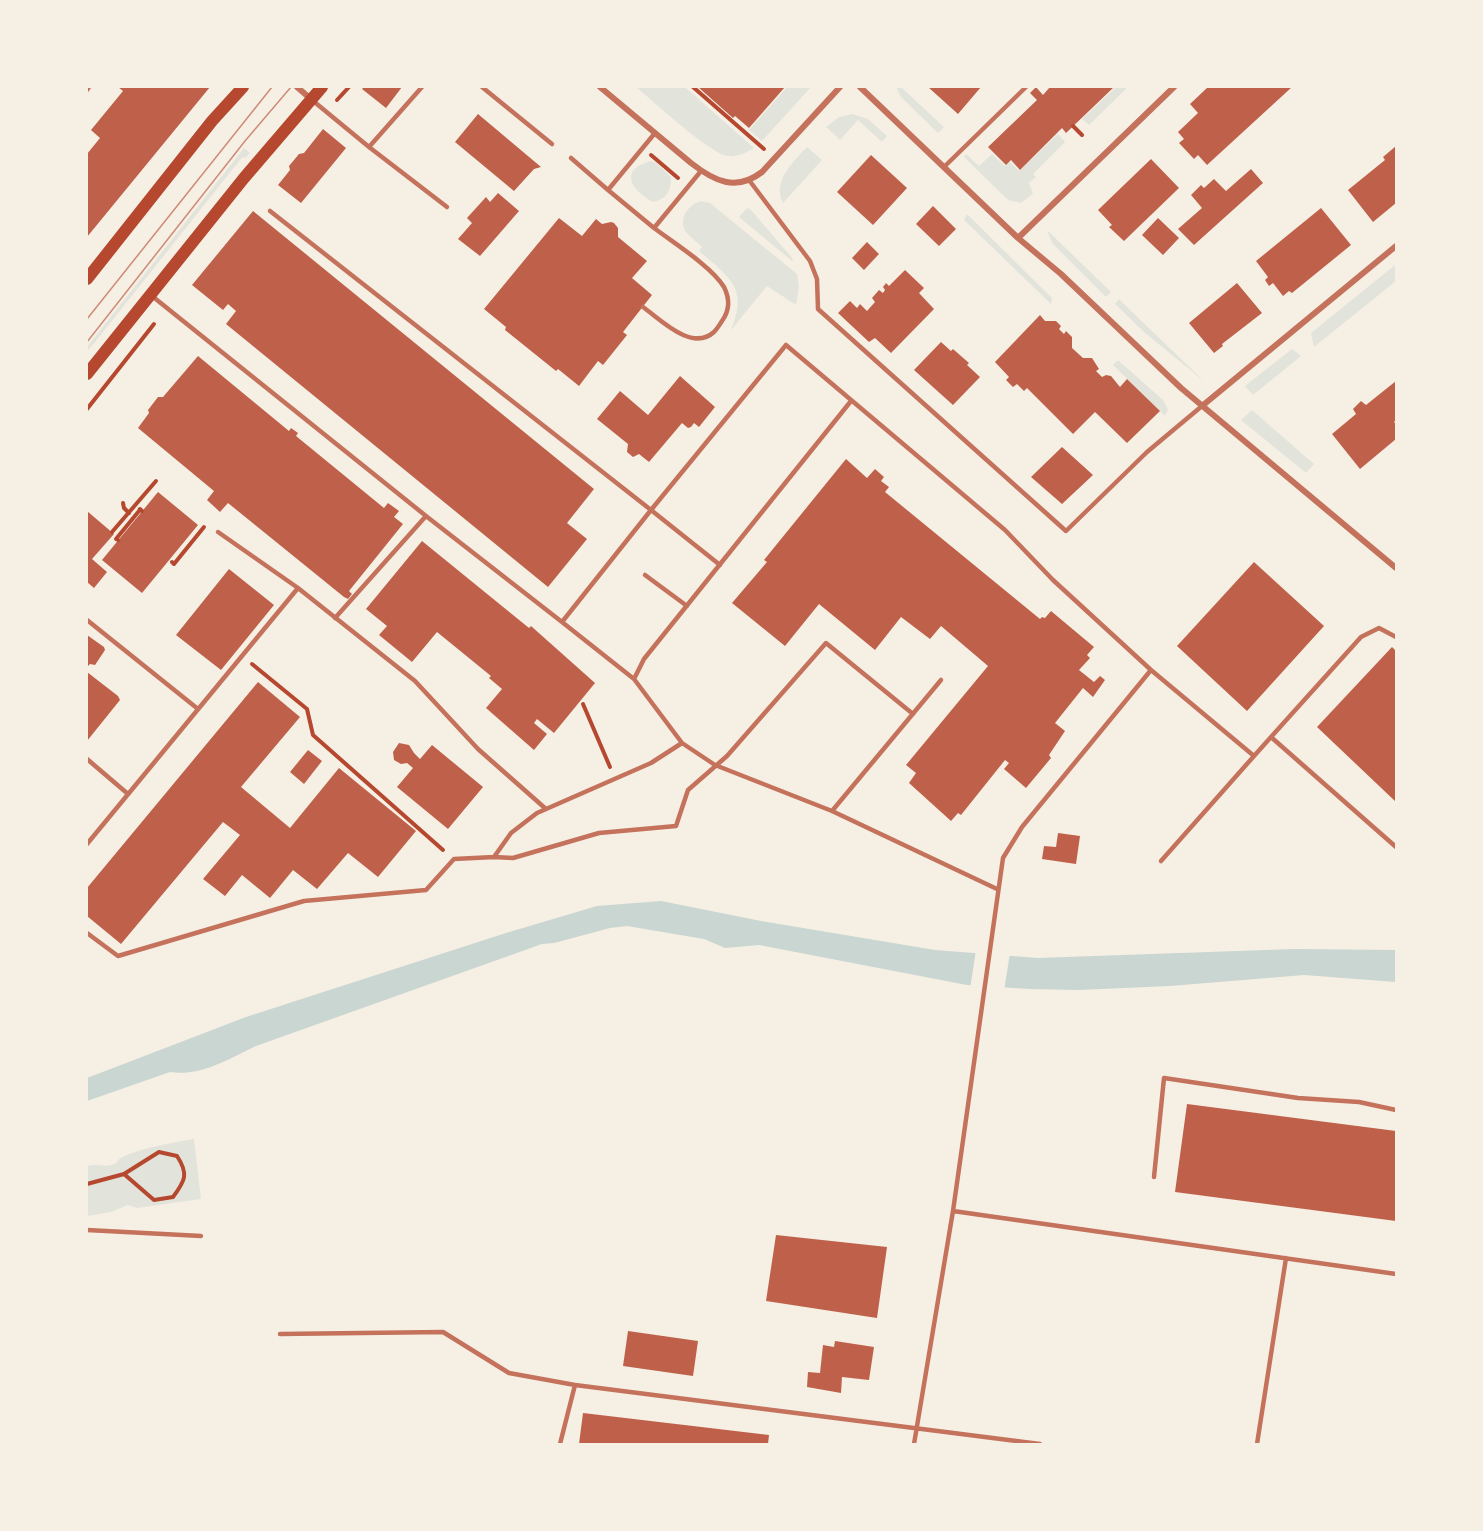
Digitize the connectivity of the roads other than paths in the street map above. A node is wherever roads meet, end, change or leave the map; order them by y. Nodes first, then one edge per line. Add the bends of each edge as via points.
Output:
1 (243, 87) edge
2 (297, 87) edge
3 (322, 87) edge
4 (423, 87) edge
5 (483, 87) edge
6 (600, 87) edge
7 (840, 87) edge
8 (860, 87) edge
9 (1026, 87) edge
10 (1174, 87) edge
11 (312, 99) junction
12 (655, 133) junction
13 (552, 144) dead end
14 (369, 147) junction
15 (571, 158) dead end
16 (944, 167) junction
17 (701, 171) junction
18 (748, 180) junction
19 (608, 189) junction
20 (447, 207) dead end
21 (270, 211) dead end
22 (654, 228) junction
23 (1018, 238) junction
24 (1396, 246) edge
25 (87, 279) edge
26 (150, 295) junction
27 (643, 307) dead end
28 (87, 374) edge
29 (851, 401) junction
30 (1202, 406) junction
31 (651, 510) junction
32 (426, 516) junction
33 (218, 532) dead end
34 (720, 565) junction
35 (1396, 568) edge
36 (645, 576) dead end
37 (298, 588) junction
38 (687, 606) junction
39 (335, 618) junction
40 (87, 620) edge
41 (562, 622) junction
42 (1396, 637) edge
43 (1151, 670) junction
44 (634, 679) junction
45 (941, 680) dead end
46 (198, 709) junction
47 (913, 714) junction
48 (1271, 737) junction
49 (682, 743) junction
50 (1254, 756) junction
51 (87, 759) edge
52 (714, 765) junction
53 (128, 794) junction
54 (546, 809) junction
55 (832, 811) junction
56 (87, 844) edge
57 (1396, 847) edge
58 (494, 857) junction
59 (1161, 861) dead end
60 (997, 889) junction
61 (87, 933) edge
62 (1396, 1110) edge
63 (1154, 1177) dead end
64 (952, 1211) junction
65 (87, 1230) edge
66 (201, 1236) dead end
67 (1286, 1258) junction
68 (1396, 1274) edge
69 (280, 1334) dead end
70 (575, 1385) junction
71 (916, 1427) junction
72 (560, 1444) edge
73 (914, 1444) edge
74 (1040, 1444) edge
75 (1257, 1444) edge

1 - 25 main road
2 - 11 street
3 - 11 main road
4 - 14 lane
5 - 13 lane
6 - 12 street
7 - 18 street via 762,172
8 - 16 street
9 - 16 lane
10 - 23 street
11 - 14 lane
11 - 26 main road
12 - 17 street
12 - 19 lane
14 - 20 lane
15 - 19 lane
16 - 23 street
17 - 18 street via 728,183
17 - 22 lane
18 - 30 lane via 810,261 817,279 818,309 1066,531 1147,452
19 - 22 lane
21 - 31 lane
22 - 27 lane via 714,274 729,298 728,314 714,333 701,339 681,335
23 - 30 street
24 - 30 street
26 - 28 main road
26 - 32 lane
29 - 31 lane via 786,345
29 - 34 lane
29 - 43 lane via 1005,530
30 - 35 street
31 - 34 lane
31 - 41 lane
32 - 39 lane
32 - 41 lane
33 - 37 lane
34 - 38 lane
36 - 38 lane
37 - 39 lane
37 - 46 lane
38 - 44 lane via 644,659
39 - 54 lane via 415,681 478,749
40 - 46 lane
41 - 44 lane
42 - 48 lane via 1379,628 1361,637
43 - 50 lane
43 - 60 lane via 1022,827 1003,858
44 - 49 lane
45 - 47 lane
46 - 53 lane
47 - 52 lane via 826,643 727,756
47 - 55 lane
48 - 50 lane
48 - 57 lane
49 - 52 lane
49 - 54 lane via 651,764
50 - 59 lane
51 - 53 lane
52 - 55 lane
52 - 58 lane via 688,790 676,826 599,833 513,858
53 - 56 lane
54 - 58 lane via 511,833
55 - 60 lane
58 - 61 lane via 454,859 426,890 304,901 118,956
60 - 64 lane
62 - 63 lane via 1164,1078
64 - 67 lane
64 - 71 lane
65 - 66 lane
67 - 68 lane
67 - 75 lane
69 - 70 lane via 443,1332 509,1373
70 - 71 lane
70 - 72 lane
71 - 73 lane
71 - 74 lane

